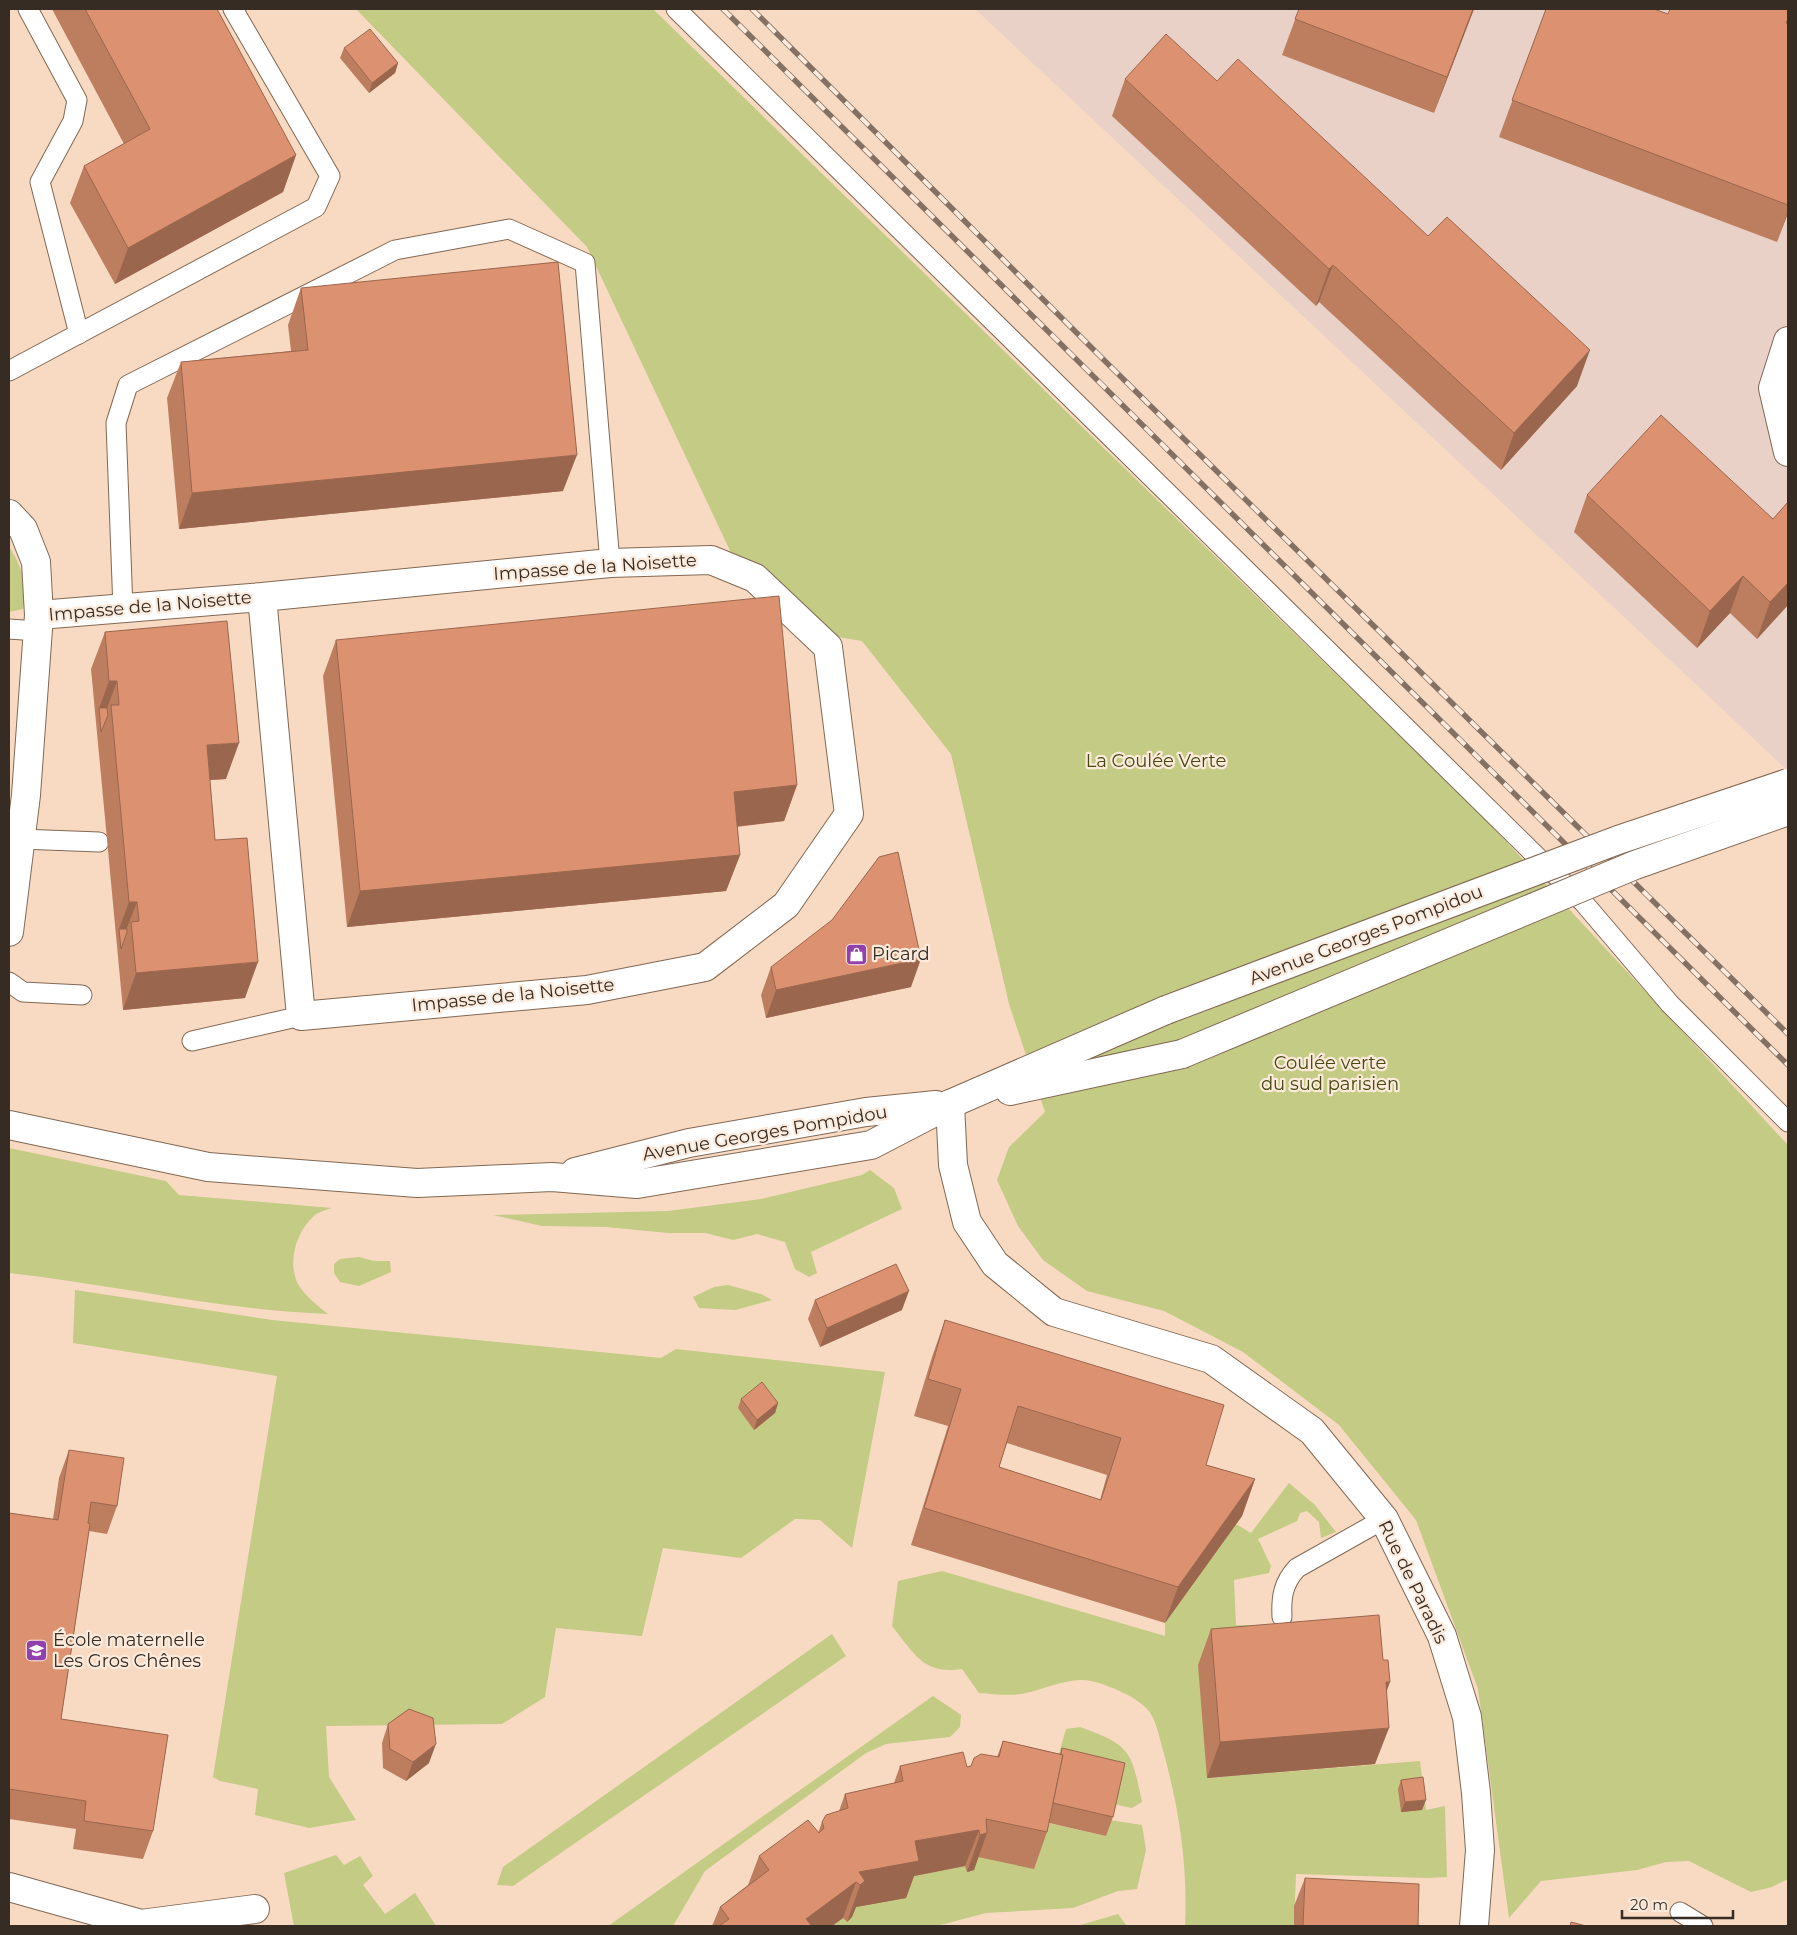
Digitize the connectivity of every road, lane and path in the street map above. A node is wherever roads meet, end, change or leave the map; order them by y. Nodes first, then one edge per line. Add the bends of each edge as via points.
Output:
1 (28, 9) edge
2 (233, 9) edge
3 (676, 9) edge
4 (79, 334) junction
5 (1788, 341) edge
6 (9, 371) edge
7 (1788, 452) edge
8 (9, 514) edge
9 (610, 563) junction
10 (262, 597) junction
11 (123, 609) junction
12 (38, 623) junction
13 (9, 628) edge
14 (1788, 783) edge
15 (1788, 811) edge
16 (20, 839) junction
17 (100, 842) dead end
18 (9, 932) edge
19 (9, 982) edge
20 (82, 995) dead end
21 (301, 1016) junction
22 (192, 1041) dead end
23 (950, 1104) junction
24 (1788, 1122) edge
25 (9, 1125) edge
26 (1384, 1519) junction
27 (1282, 1617) dead end
28 (9, 1887) edge
29 (255, 1909) dead end
30 (1680, 1912) dead end
31 (1474, 1926) edge
32 (1703, 1926) edge

1 - 4 lane via 77,100 73,122 40,182
2 - 4 lane via 330,176 316,207
3 - 24 lane via 1583,902 1670,1004
4 - 6 lane
5 - 7 street via 1773,388
8 - 12 street, Impasse de la Noisette via 22,529 36,562
9 - 10 street, Impasse de la Noisette
9 - 11 lane via 585,263 508,229 395,250 128,385 116,423
9 - 21 street, Impasse de la Noisette via 711,560 755,578 828,647 849,814 786,905 705,967 587,990
10 - 11 street, Impasse de la Noisette
10 - 21 street, Impasse de la Noisette
11 - 12 street, Impasse de la Noisette
12 - 13 lane
12 - 16 street, Impasse de la Noisette
14 - 23 street, Avenue Georges Pompidou, bridge via 1618,840 1166,1010
15 - 23 street, Avenue Georges Pompidou, bridge via 1635,865 1182,1054
16 - 17 lane
16 - 18 street, Impasse de la Noisette
19 - 20 lane via 23,992
21 - 22 lane
23 - 25 street, Avenue Georges Pompidou via 866,1112 689,1143 552,1178 417,1183 208,1167
23 - 26 street, Rue de Paradis via 953,1165 967,1222 995,1264 1054,1312 1211,1359 1312,1432
26 - 27 lane via 1297,1568 1287,1578 1281,1598
26 - 31 street, Rue de Paradis via 1442,1636 1467,1717 1480,1850
28 - 29 street via 141,1924
30 - 32 lane

